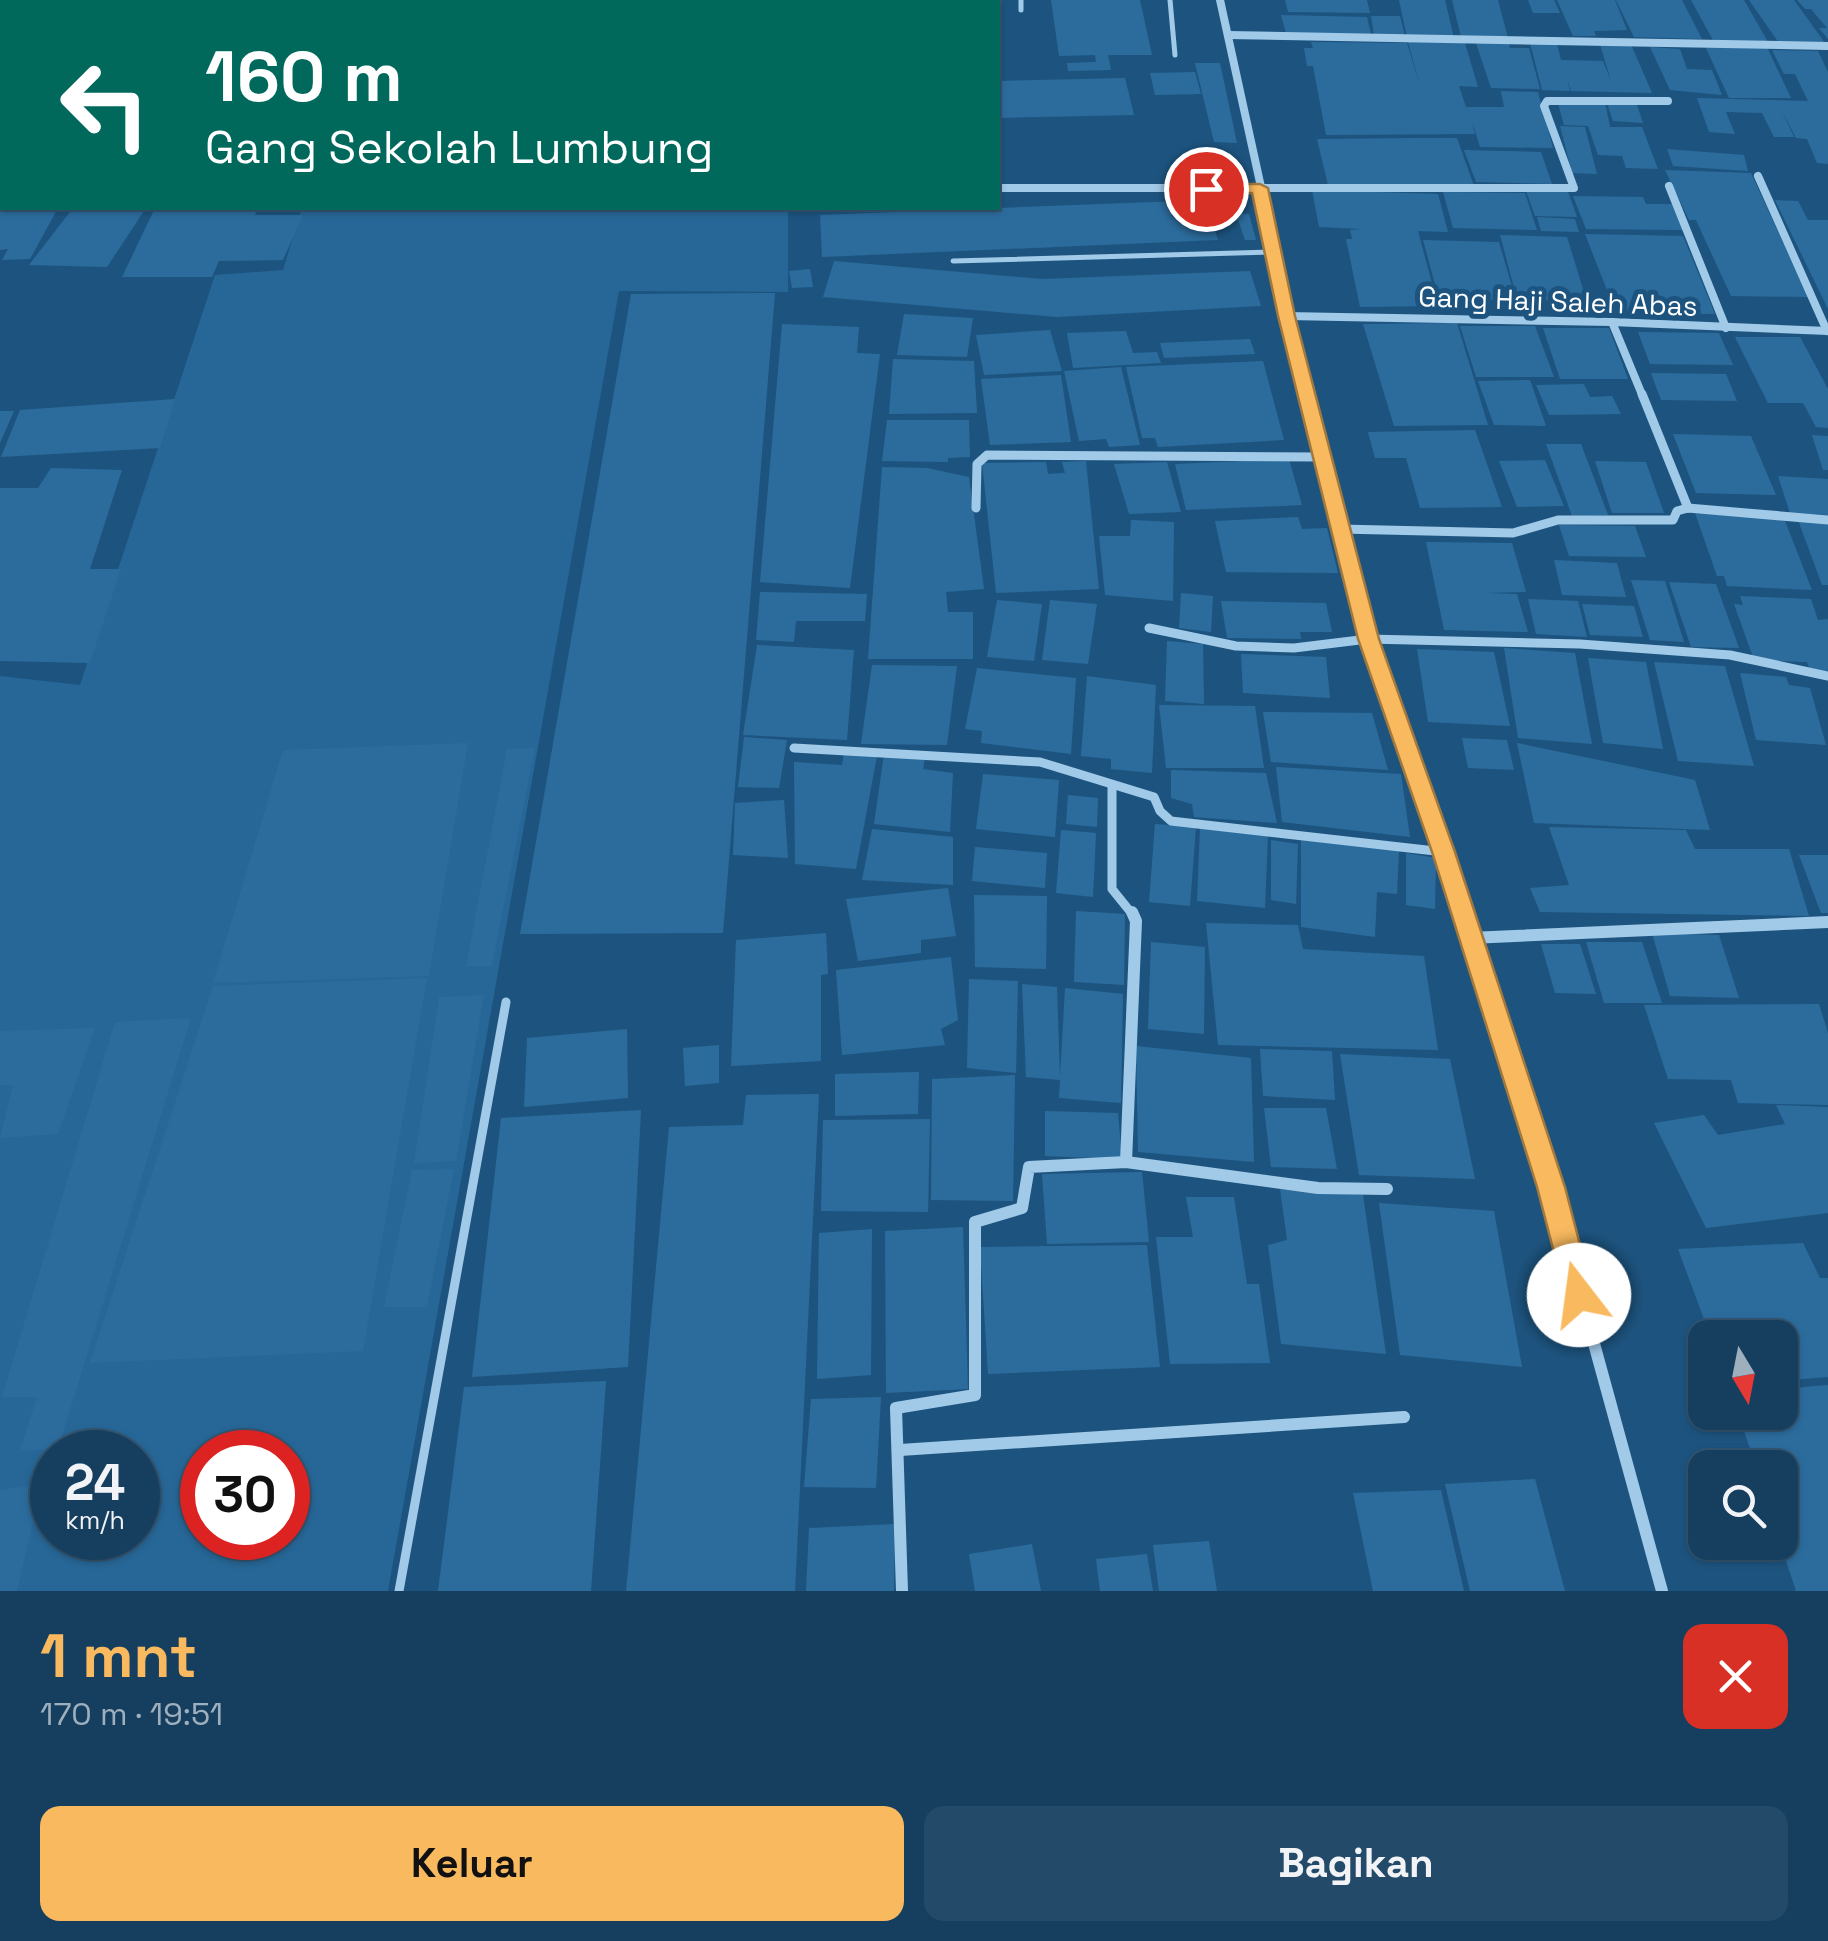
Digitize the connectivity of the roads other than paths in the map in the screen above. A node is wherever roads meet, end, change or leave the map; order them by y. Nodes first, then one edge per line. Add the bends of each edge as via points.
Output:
1 (1021, 0) edge
2 (1170, 0) edge
3 (1220, 0) edge
4 (1021, 10) dead end
5 (1228, 35) junction
6 (1828, 46) edge
7 (1175, 55) dead end
8 (1668, 102) dead end
9 (1758, 176) dead end
10 (1669, 186) dead end
11 (1000, 188) edge
12 (1260, 188) junction
13 (1272, 252) junction
14 (952, 261) dead end
15 (1286, 316) junction
16 (1612, 322) junction
17 (1726, 328) junction
18 (1828, 331) edge
19 (1323, 456) junction
20 (976, 508) dead end
21 (1688, 508) junction
22 (1828, 520) edge
23 (1340, 529) junction
24 (1149, 628) dead end
25 (1368, 639) junction
26 (1828, 676) edge
27 (794, 748) dead end
28 (1112, 785) junction
29 (1444, 852) junction
30 (1828, 922) edge
31 (1470, 938) junction
32 (506, 1002) dead end
33 (1126, 1162) junction
34 (1386, 1188) dead end
35 (1404, 1417) dead end
36 (900, 1450) junction
37 (399, 1591) edge
38 (902, 1591) edge
39 (1662, 1591) edge

1 - 4 lane
2 - 7 lane
3 - 5 street
5 - 6 street
5 - 12 street
8 - 12 street via 1548,101 1544,106 1574,188
9 - 18 street
10 - 17 street
11 - 12 street
12 - 13 street
13 - 14 lane
13 - 15 street
15 - 16 street, Gang Haji Saleh Abas
15 - 19 street
16 - 17 street, Gang Haji Saleh Abas
16 - 21 street
17 - 18 street, Gang Haji Saleh Abas
19 - 20 street via 987,455 977,464
19 - 23 street
21 - 22 street
21 - 23 street via 1676,511 1673,520 1558,520 1513,533
23 - 25 street
24 - 25 street via 1236,646 1294,648
25 - 26 street via 1730,655
25 - 29 street
27 - 28 street via 1040,762
28 - 29 street via 1154,798 1170,821
28 - 33 street via 1112,889 1136,921
29 - 31 street
30 - 31 street
31 - 39 street via 1551,1187
32 - 37 lane
33 - 34 street via 1318,1188
33 - 36 street via 1029,1167 1022,1208 974,1222 976,1396 896,1408
35 - 36 street
36 - 38 street

